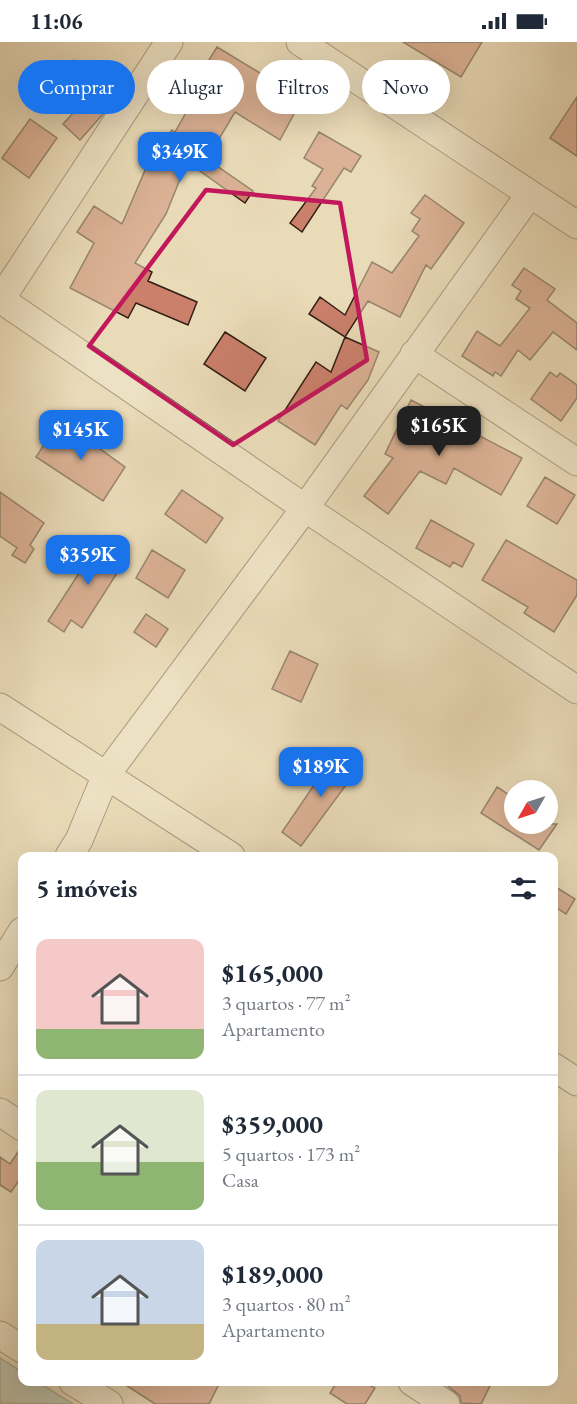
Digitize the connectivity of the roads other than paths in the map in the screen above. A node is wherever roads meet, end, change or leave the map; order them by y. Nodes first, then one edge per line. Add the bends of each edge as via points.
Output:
1 (170, 42) edge
2 (300, 42) edge
3 (530, 194) junction
4 (577, 225) edge
5 (0, 299) edge
6 (414, 354) junction
7 (577, 462) edge
8 (305, 508) junction
9 (577, 690) edge
10 (0, 707) edge
11 (106, 775) junction
12 (72, 852) edge
13 (225, 852) edge
14 (18, 938) edge
15 (0, 967) edge
16 (558, 1070) edge
17 (577, 1082) edge
18 (0, 1112) edge
19 (18, 1124) edge
20 (0, 1335) edge
21 (18, 1346) edge
22 (80, 1386) edge
23 (418, 1386) edge
24 (109, 1404) edge
25 (446, 1404) edge

1 - 5 street
2 - 3 street
3 - 4 street
3 - 6 street
5 - 8 street
6 - 7 street
6 - 8 street
8 - 9 street
8 - 11 street
10 - 11 street
11 - 12 street
11 - 13 street
14 - 15 street
16 - 17 street
18 - 19 street
20 - 21 street
22 - 24 street
23 - 25 street

